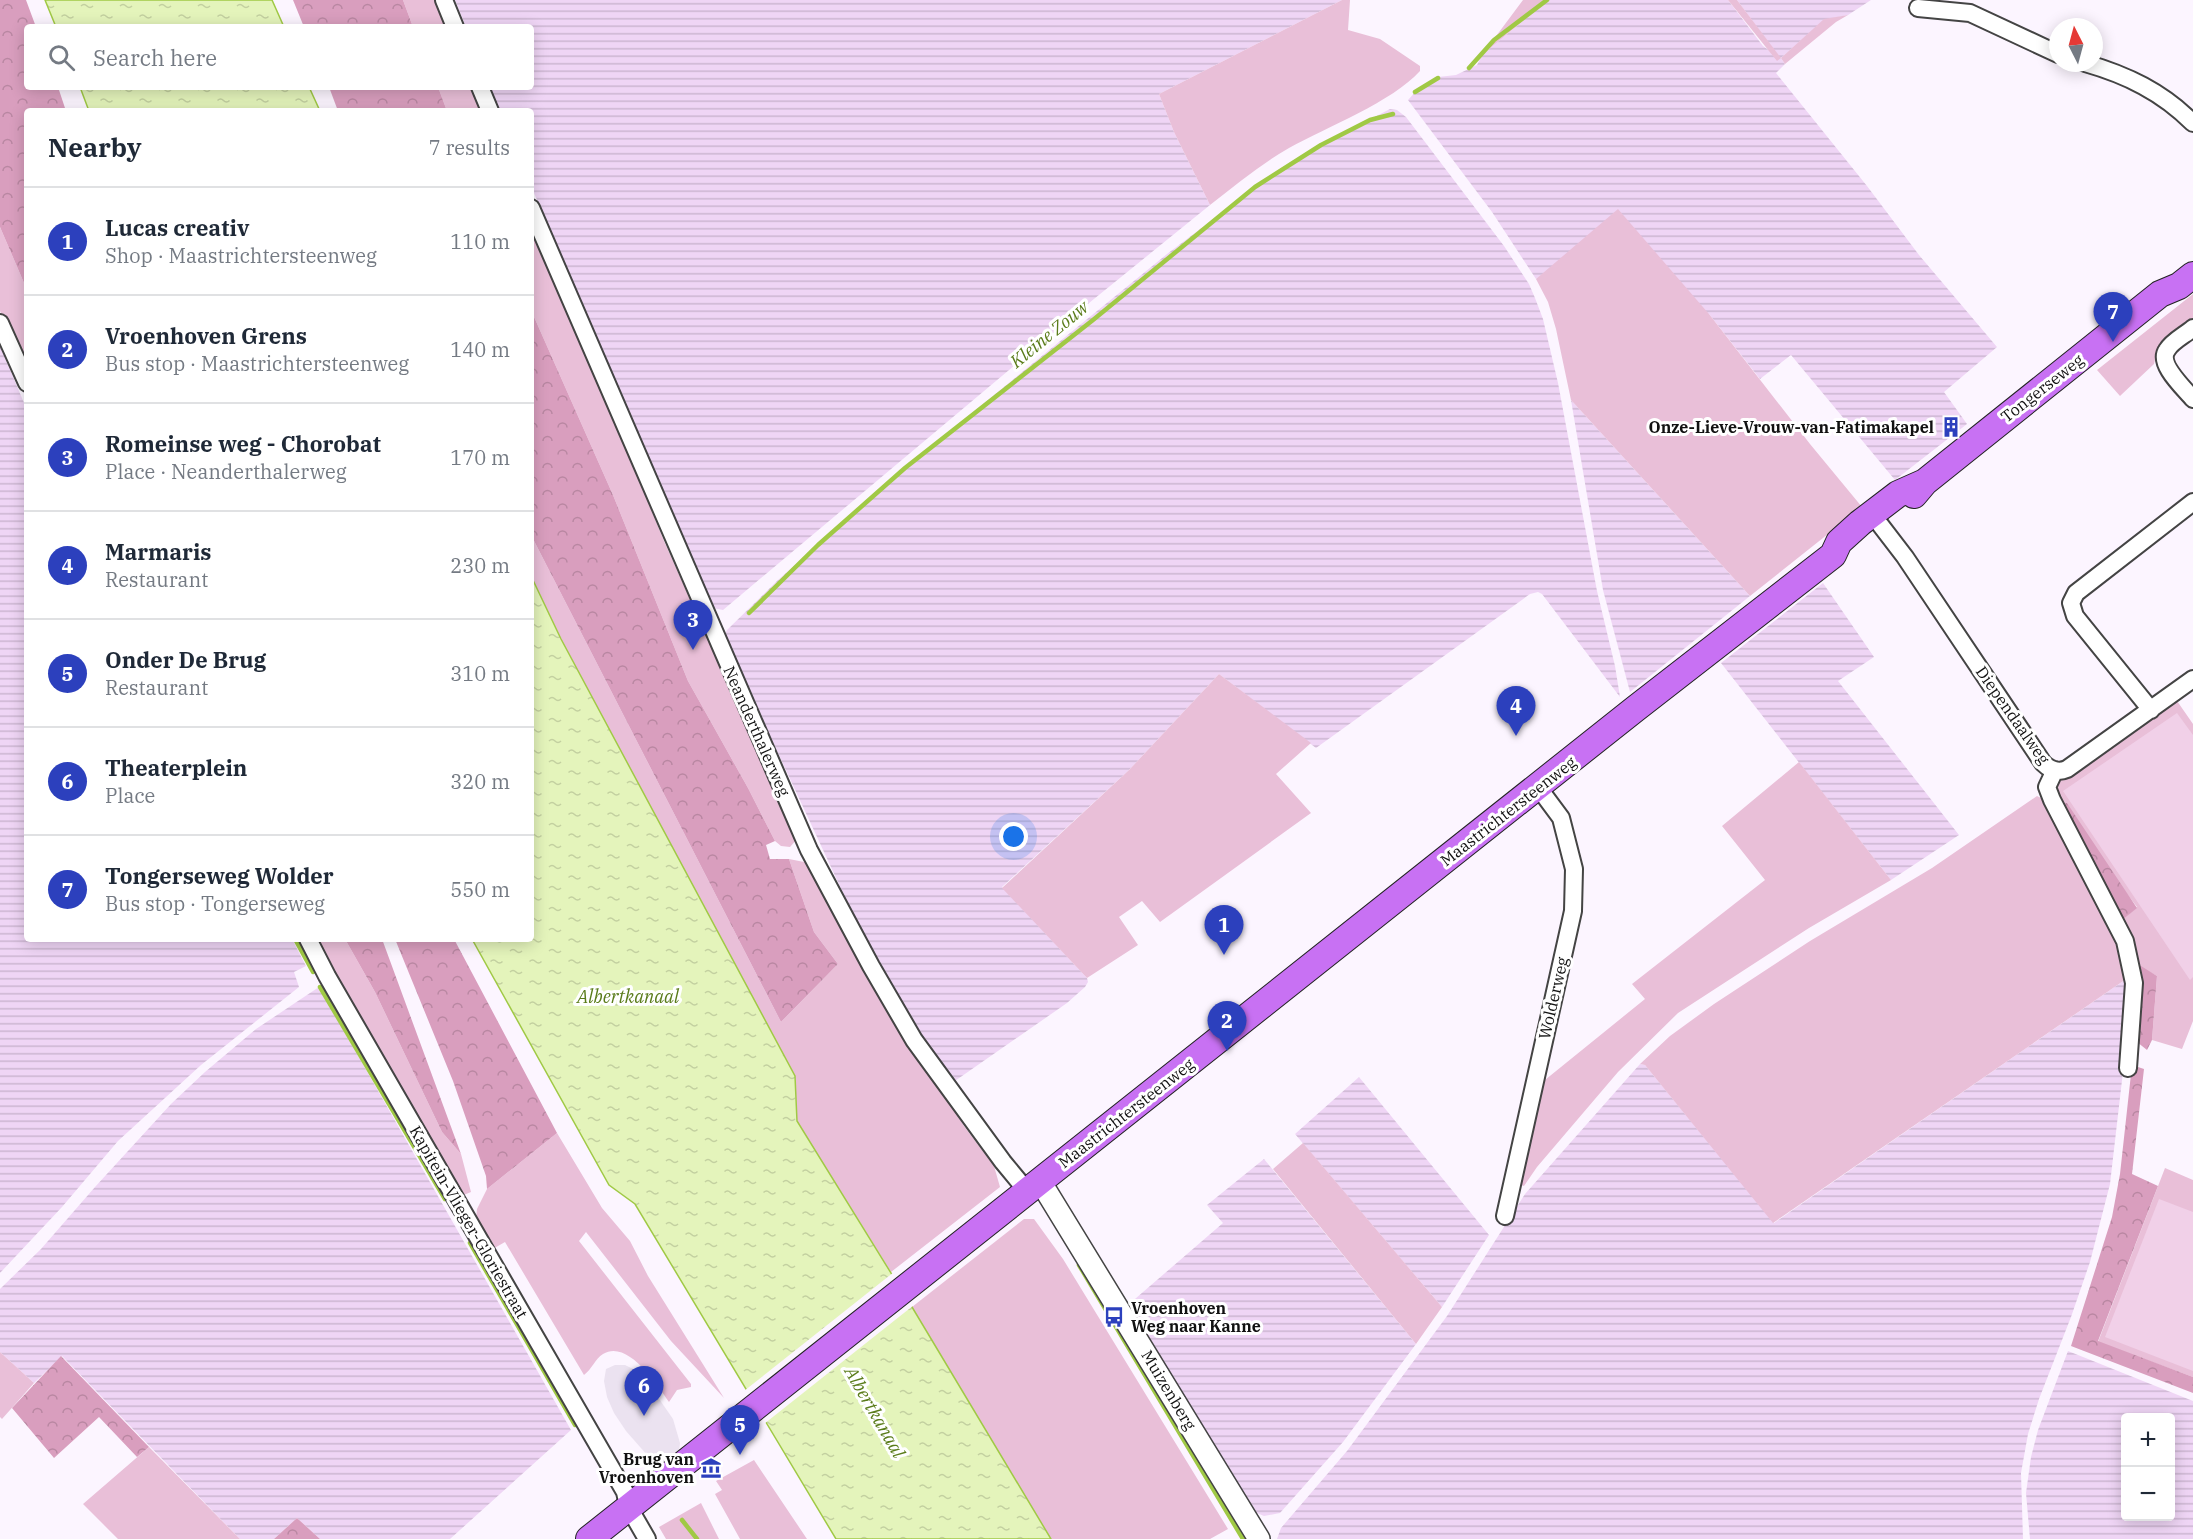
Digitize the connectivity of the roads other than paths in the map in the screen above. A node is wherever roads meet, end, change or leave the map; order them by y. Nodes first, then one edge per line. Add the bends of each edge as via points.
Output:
1 (444, 0) edge
2 (1918, 8) dead end
3 (454, 24) edge
4 (2049, 50) edge
5 (2103, 68) edge
6 (481, 90) edge
7 (489, 108) edge
8 (2193, 123) edge
9 (534, 215) edge
10 (2193, 260) edge
11 (2193, 275) edge
12 (2160, 294) junction
13 (0, 323) edge
14 (2193, 328) edge
15 (24, 376) edge
16 (2193, 399) edge
17 (2193, 502) edge
18 (1876, 520) junction
19 (2193, 679) edge
20 (2151, 710) junction
21 (2055, 770) junction
22 (1538, 787) junction
23 (310, 942) edge
24 (2128, 1068) dead end
25 (1033, 1186) junction
26 (1505, 1216) dead end
27 (628, 1506) junction
28 (589, 1539) edge
29 (647, 1539) edge
30 (1259, 1539) edge

1 - 3 street
2 - 4 street via 1970,13
5 - 8 street via 2148,87
6 - 7 street
9 - 25 street, Neanderthalerweg via 810,850 914,1040 1003,1162
10 - 12 main road, Tongerseweg via 2172,277
11 - 12 main road, Tongerseweg
12 - 18 main road, Tongerseweg via 1924,482 1907,505
13 - 15 street
14 - 16 street via 2164,356 2166,366
17 - 20 street via 2076,593 2071,603 2075,616
18 - 21 street, Diependaalweg via 2043,763
18 - 22 main road, Maastrichtersteenweg via 1846,551 1833,555
19 - 20 street
20 - 21 street via 2067,769
21 - 24 street, Diependaalweg via 2047,787 2052,800 2128,952 2134,983
22 - 25 main road, Maastrichtersteenweg
22 - 26 street, Wolderweg via 1561,818 1574,869 1573,912
23 - 27 street, Kapitein-Vlieger-Gloriestraat via 624,1492
25 - 27 main road, Maastrichtersteenweg
25 - 30 street, Muizenberg
27 - 28 main road, Maastrichtersteenweg
27 - 29 street, Kapitein-Vlieger-Gloriestraat

